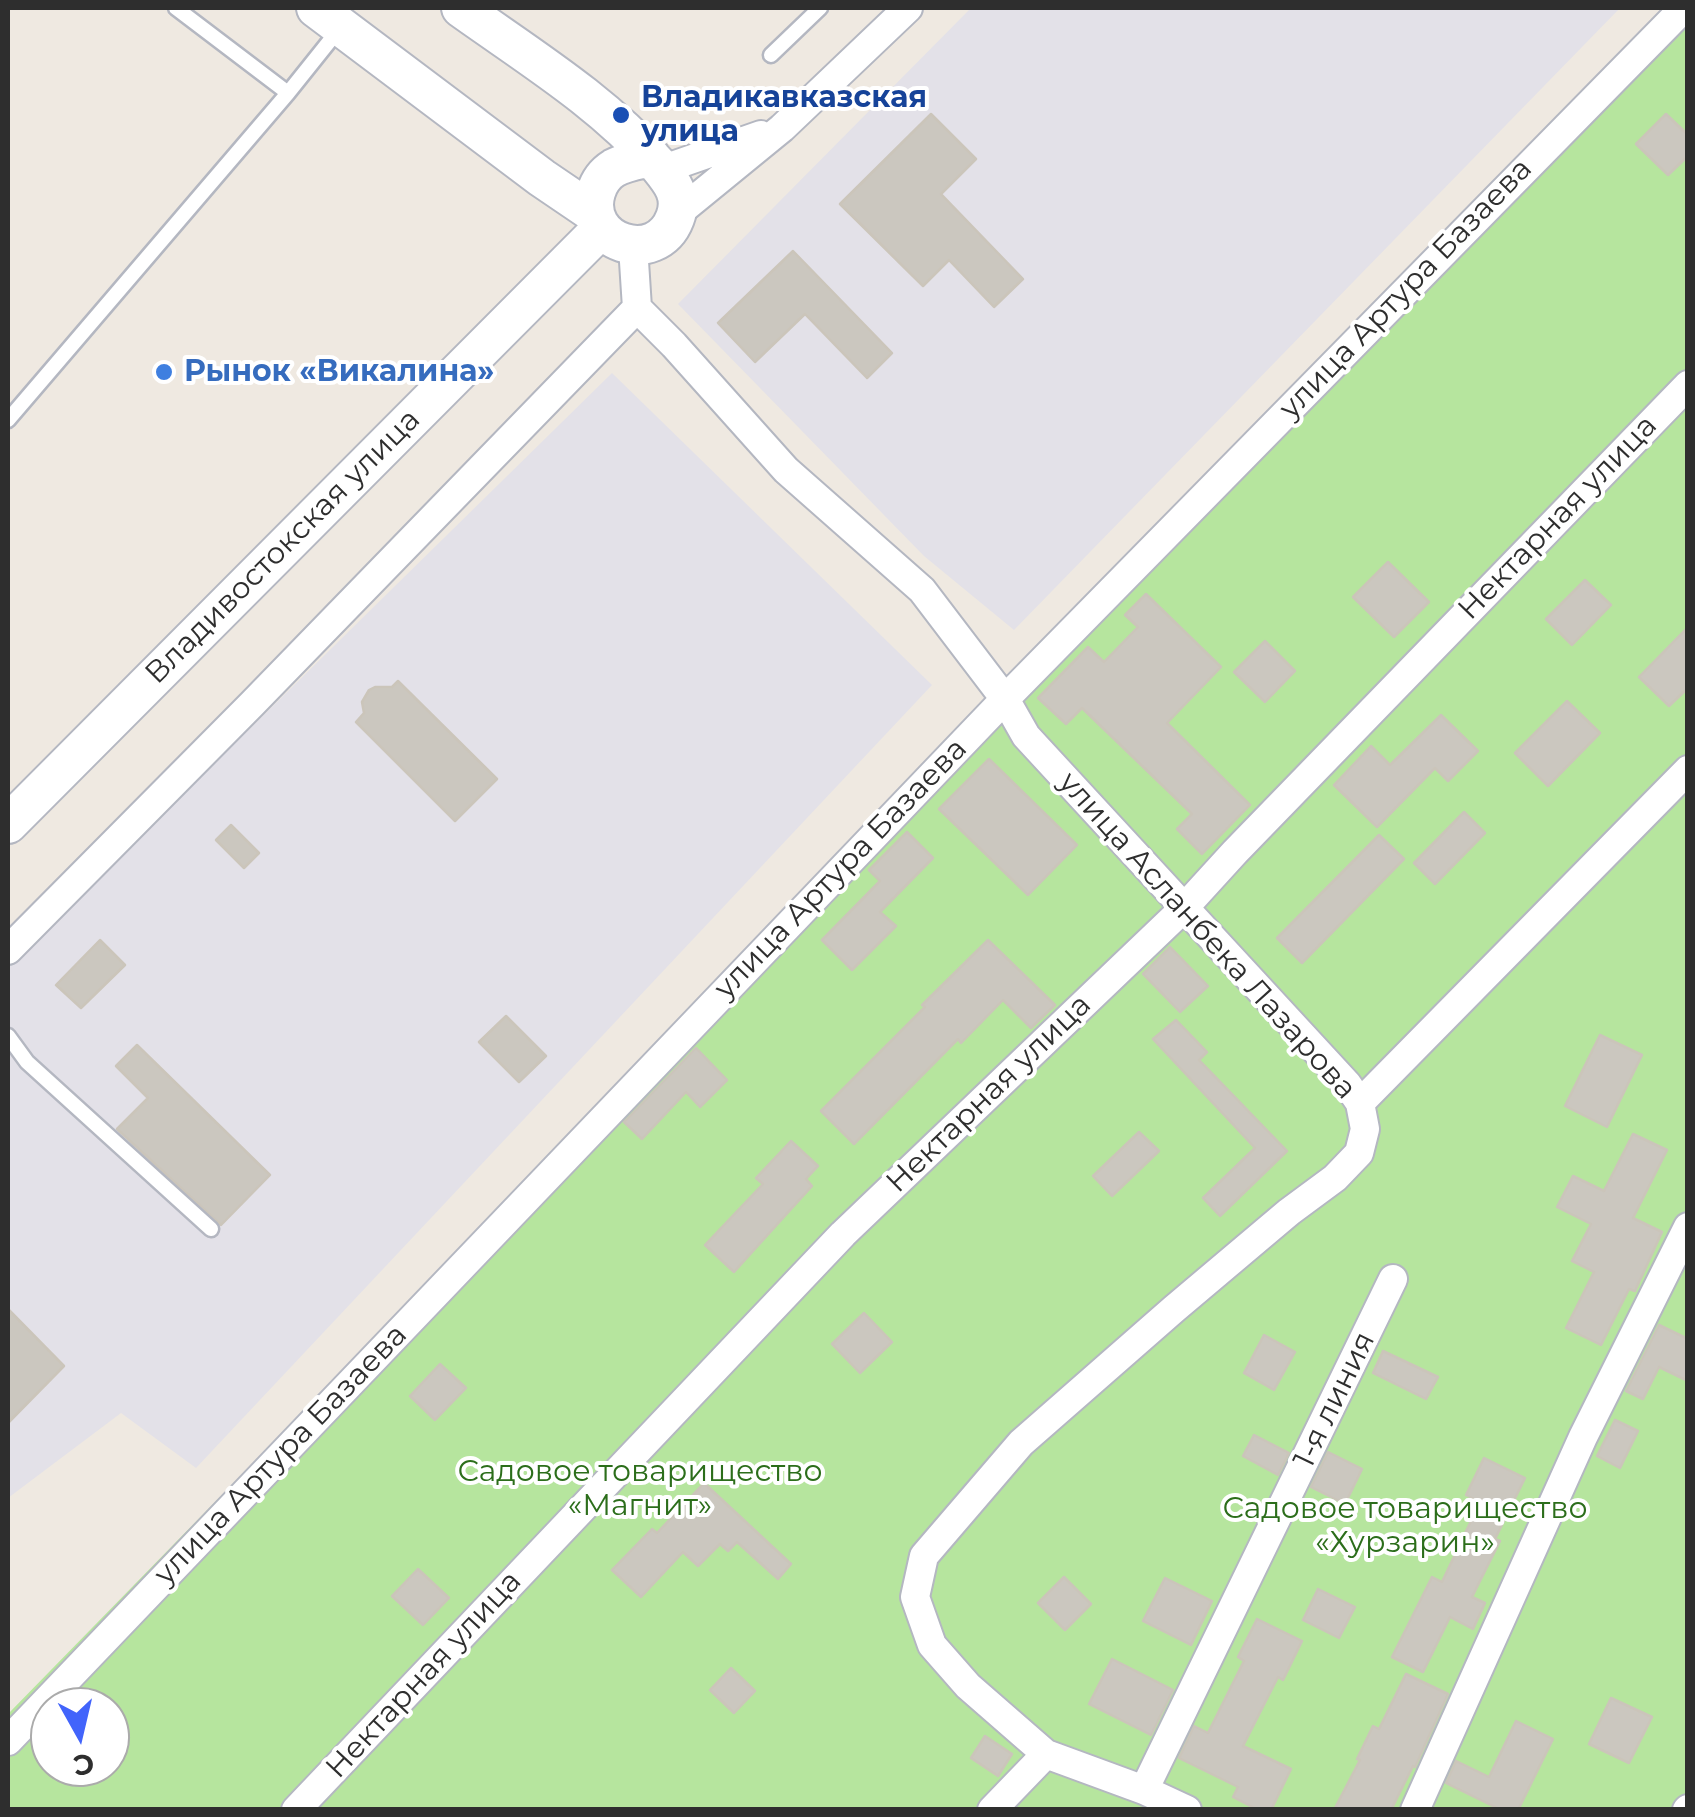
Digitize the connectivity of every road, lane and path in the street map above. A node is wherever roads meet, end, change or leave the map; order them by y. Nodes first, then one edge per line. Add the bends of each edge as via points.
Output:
1 (176, 8) edge
2 (461, 8) edge
3 (820, 8) edge
4 (908, 8) edge
5 (1684, 8) edge
6 (329, 17) edge
7 (772, 55) dead end
8 (288, 93) junction
9 (782, 128) junction
10 (656, 164) junction
11 (678, 212) junction
12 (610, 229) junction
13 (637, 308) junction
14 (1688, 385) edge
15 (8, 420) edge
16 (1004, 698) junction
17 (1688, 770) edge
18 (8, 824) edge
19 (1184, 909) junction
20 (8, 950) edge
21 (8, 1036) edge
22 (1360, 1103) junction
23 (1688, 1227) edge
24 (211, 1230) dead end
25 (1394, 1280) dead end
26 (8, 1741) edge
27 (1046, 1754) junction
28 (1144, 1790) junction
29 (296, 1810) edge
30 (992, 1810) edge
31 (1187, 1810) edge
32 (1415, 1810) edge

1 - 8 lane
2 - 10 main road via 604,111
3 - 7 lane
4 - 9 street, Владивостокская улица
5 - 16 street, улица Артура Базаева
6 - 8 lane
6 - 12 main road
8 - 15 lane
9 - 10 street, Владивостокская улица
9 - 11 street, Владивостокская улица
10 - 11 main road via 672,180
10 - 12 main road, Владивостокская улица via 622,164 606,174 594,199
11 - 12 main road, Владивостокская улица via 670,229 650,244
12 - 13 street
12 - 18 main road, Владивостокская улица
13 - 16 street, улица Асланбека Лазарова via 786,470 922,590
13 - 20 street
14 - 19 street, Нектарная улица
16 - 19 street, улица Асланбека Лазарова via 1026,736
16 - 26 street, улица Артура Базаева
17 - 22 street
19 - 22 street, улица Асланбека Лазарова
19 - 29 street, Нектарная улица via 843,1234
21 - 24 lane via 27,1062
22 - 27 street, улица Асланбека Лазарова via 1359,1152 1335,1178 1021,1443 924,1556 915,1596 932,1645
23 - 32 street via 1583,1437
25 - 28 street, 1-я линия
27 - 28 street, улица Асланбека Лазарова
27 - 30 street
28 - 31 street, улица Асланбека Лазарова

